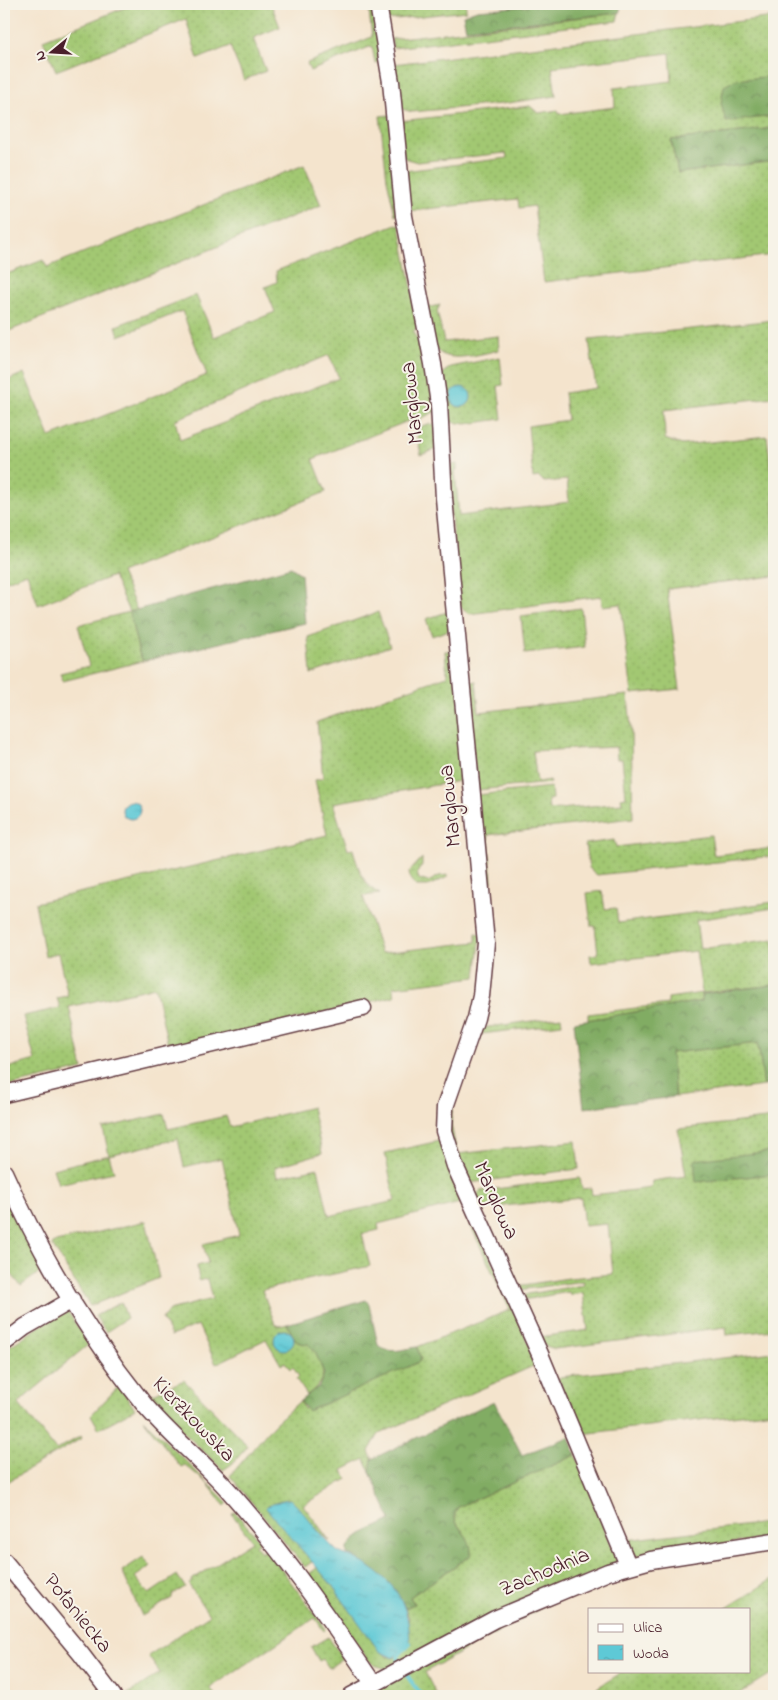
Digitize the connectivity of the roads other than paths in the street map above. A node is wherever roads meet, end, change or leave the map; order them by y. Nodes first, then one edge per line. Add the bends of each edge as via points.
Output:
1 (378, 4) edge
2 (363, 1008) dead end
3 (4, 1094) edge
4 (4, 1172) edge
5 (72, 1300) junction
6 (4, 1343) edge
7 (774, 1542) edge
8 (4, 1560) edge
9 (628, 1565) junction
10 (373, 1684) junction
11 (113, 1696) edge
12 (351, 1696) edge

1 - 9 street, Marglowa via 391,82 404,216 437,389 444,498 485,934 478,1011 445,1107 444,1131 455,1166 536,1346
2 - 3 street
4 - 5 street, Kierzkowska via 39,1245
5 - 6 street
5 - 10 street, Kierzkowska via 144,1405 226,1487 299,1576
7 - 9 street, Zachodnia
8 - 11 street, Połaniecka
9 - 10 street, Zachodnia via 495,1619
10 - 12 street, Zachodnia

